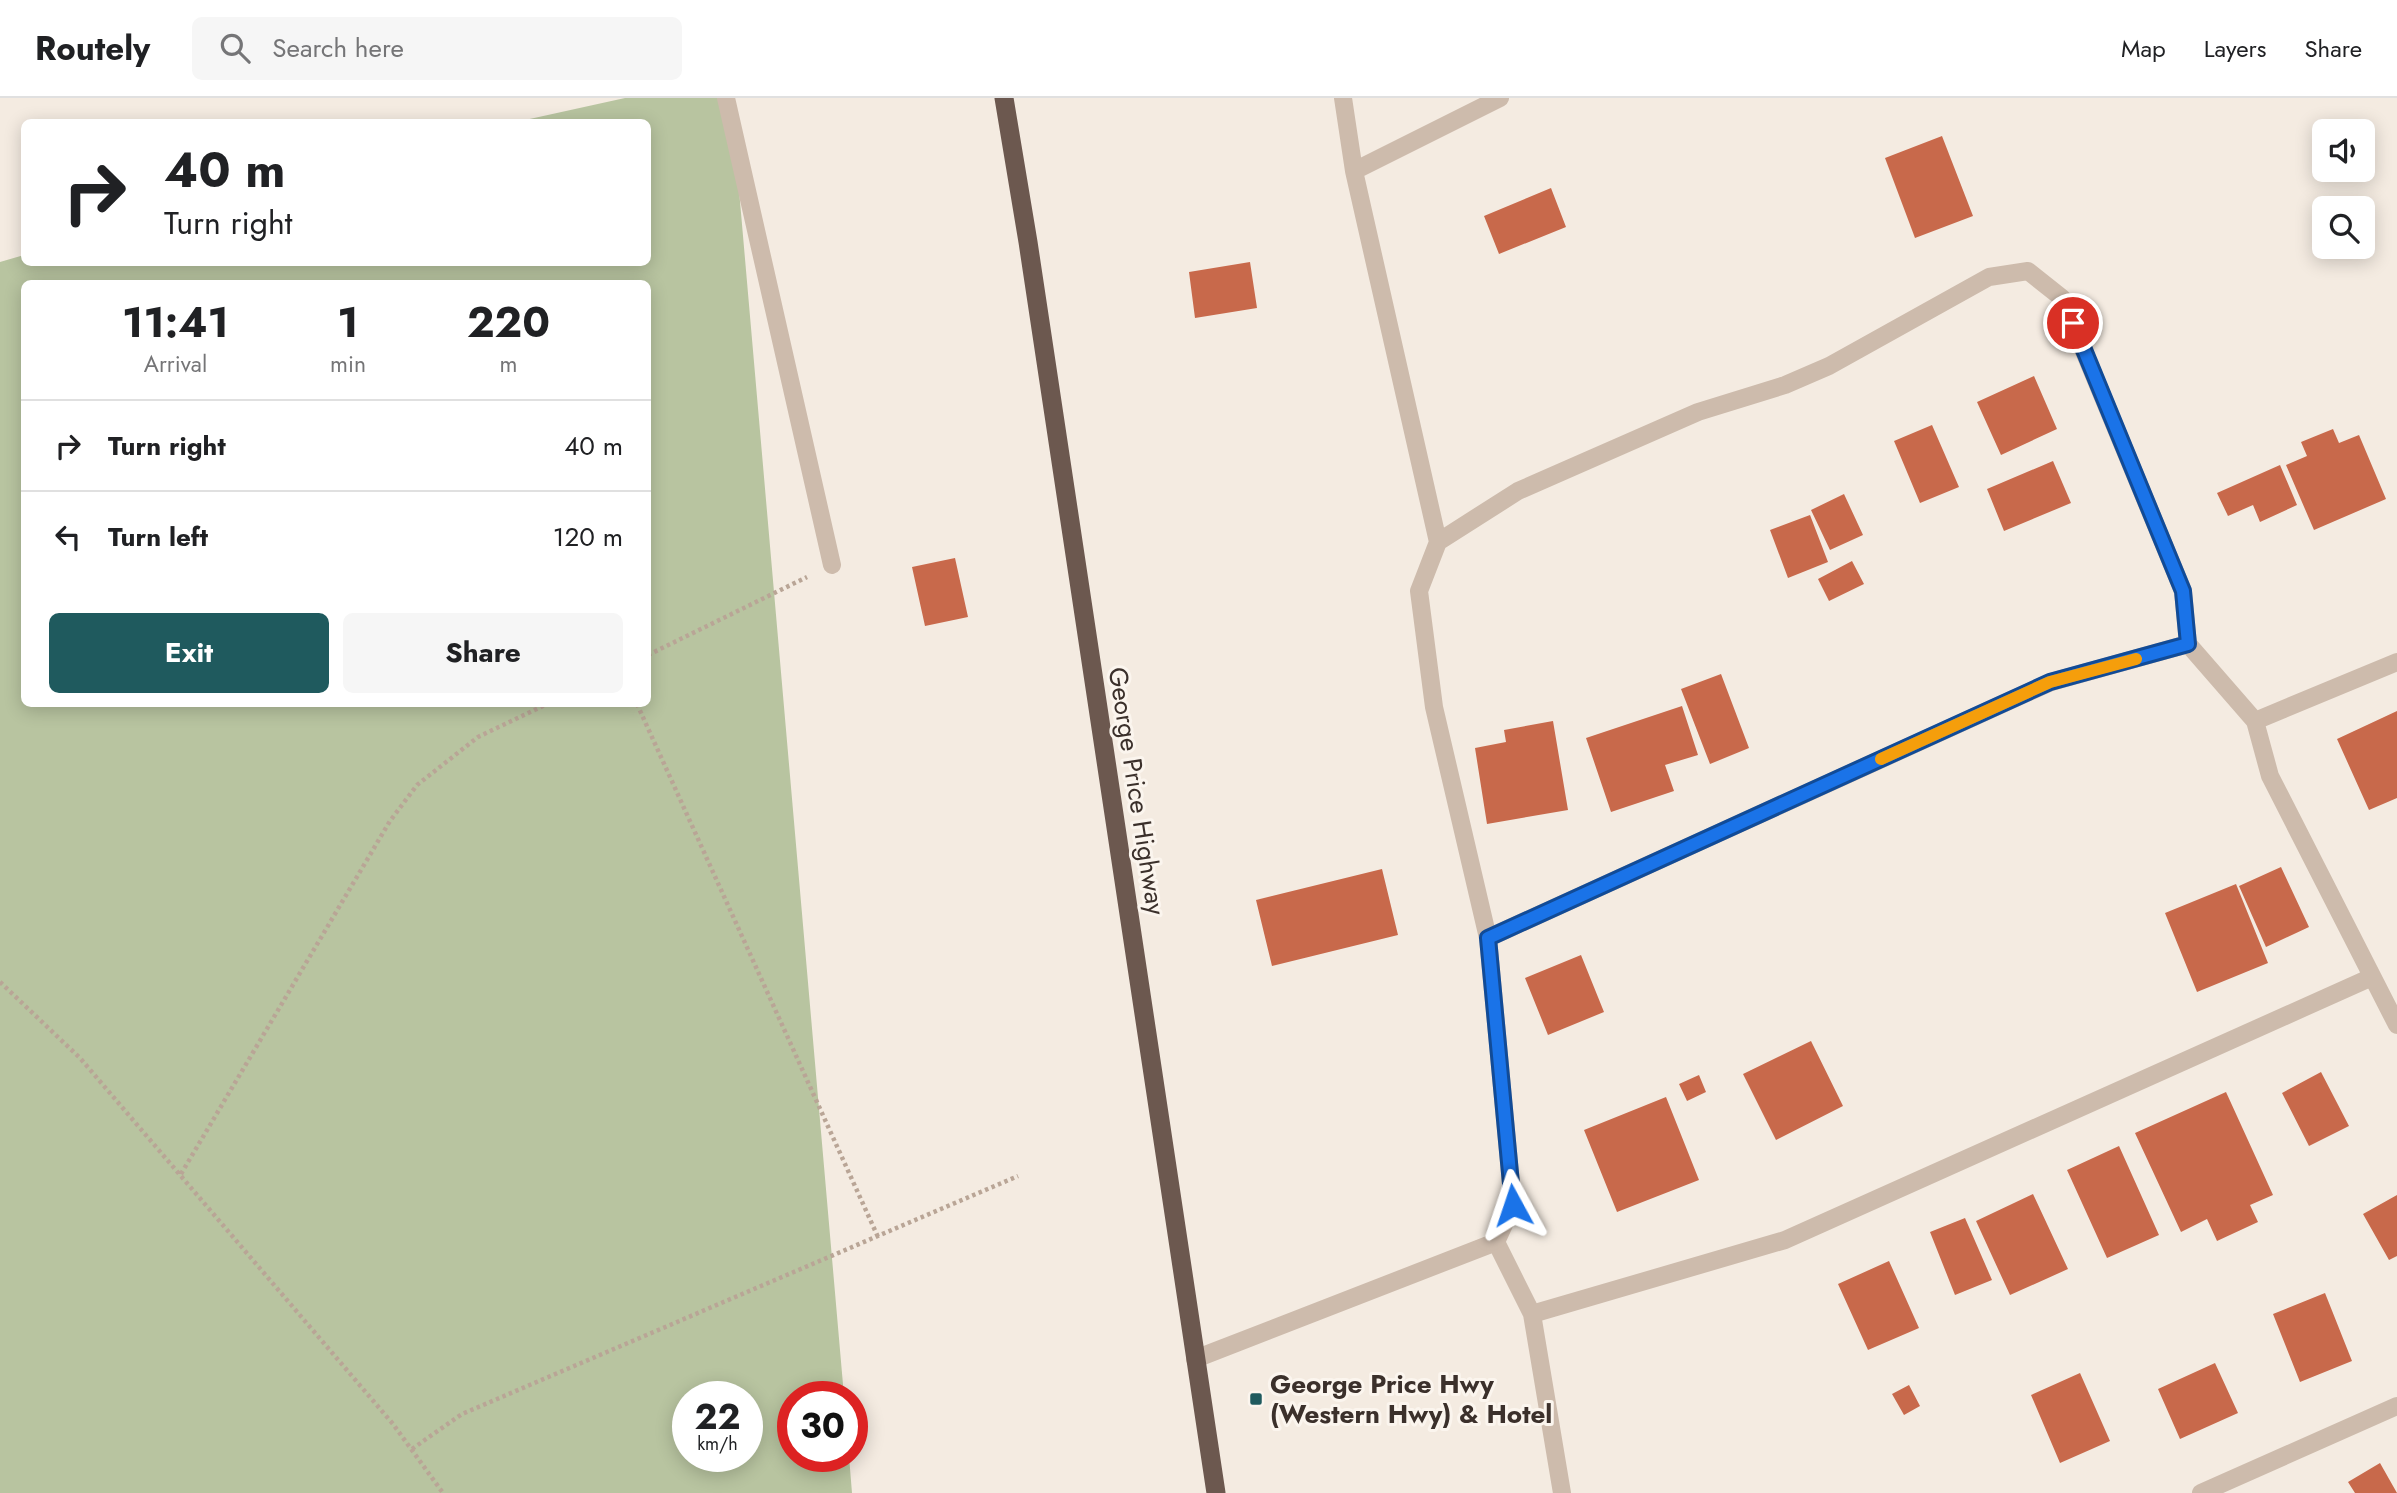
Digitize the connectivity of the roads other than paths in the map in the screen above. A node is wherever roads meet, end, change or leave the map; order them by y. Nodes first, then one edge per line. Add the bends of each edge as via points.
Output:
1 (726, 98) edge
2 (1004, 98) edge
3 (1343, 98) edge
4 (1500, 98) edge
5 (1354, 171) junction
6 (1438, 542) junction
7 (832, 565) road end
8 (2188, 644) junction
9 (2397, 662) edge
10 (2255, 721) junction
11 (1488, 938) junction
12 (2372, 977) junction
13 (2397, 1026) edge
14 (1496, 1242) junction
15 (1532, 1314) junction
16 (1195, 1359) junction
17 (2397, 1406) edge
18 (1216, 1493) edge
19 (1562, 1493) edge
20 (2201, 1493) edge

1 - 7 street
2 - 16 highway, George Price Highway
3 - 5 street
4 - 5 street
5 - 6 street
6 - 8 street via 1518,491 1698,412 1785,386 1989,277 2028,271 2062,298 2183,591
6 - 11 street via 1419,591 1434,707
8 - 10 street
8 - 11 street via 2050,682
9 - 10 street
10 - 12 street via 2270,776
11 - 14 street via 1513,1205
12 - 13 street
12 - 15 street via 1785,1240
14 - 15 street
14 - 16 street
15 - 19 street
16 - 18 highway, George Price Highway
17 - 20 street

